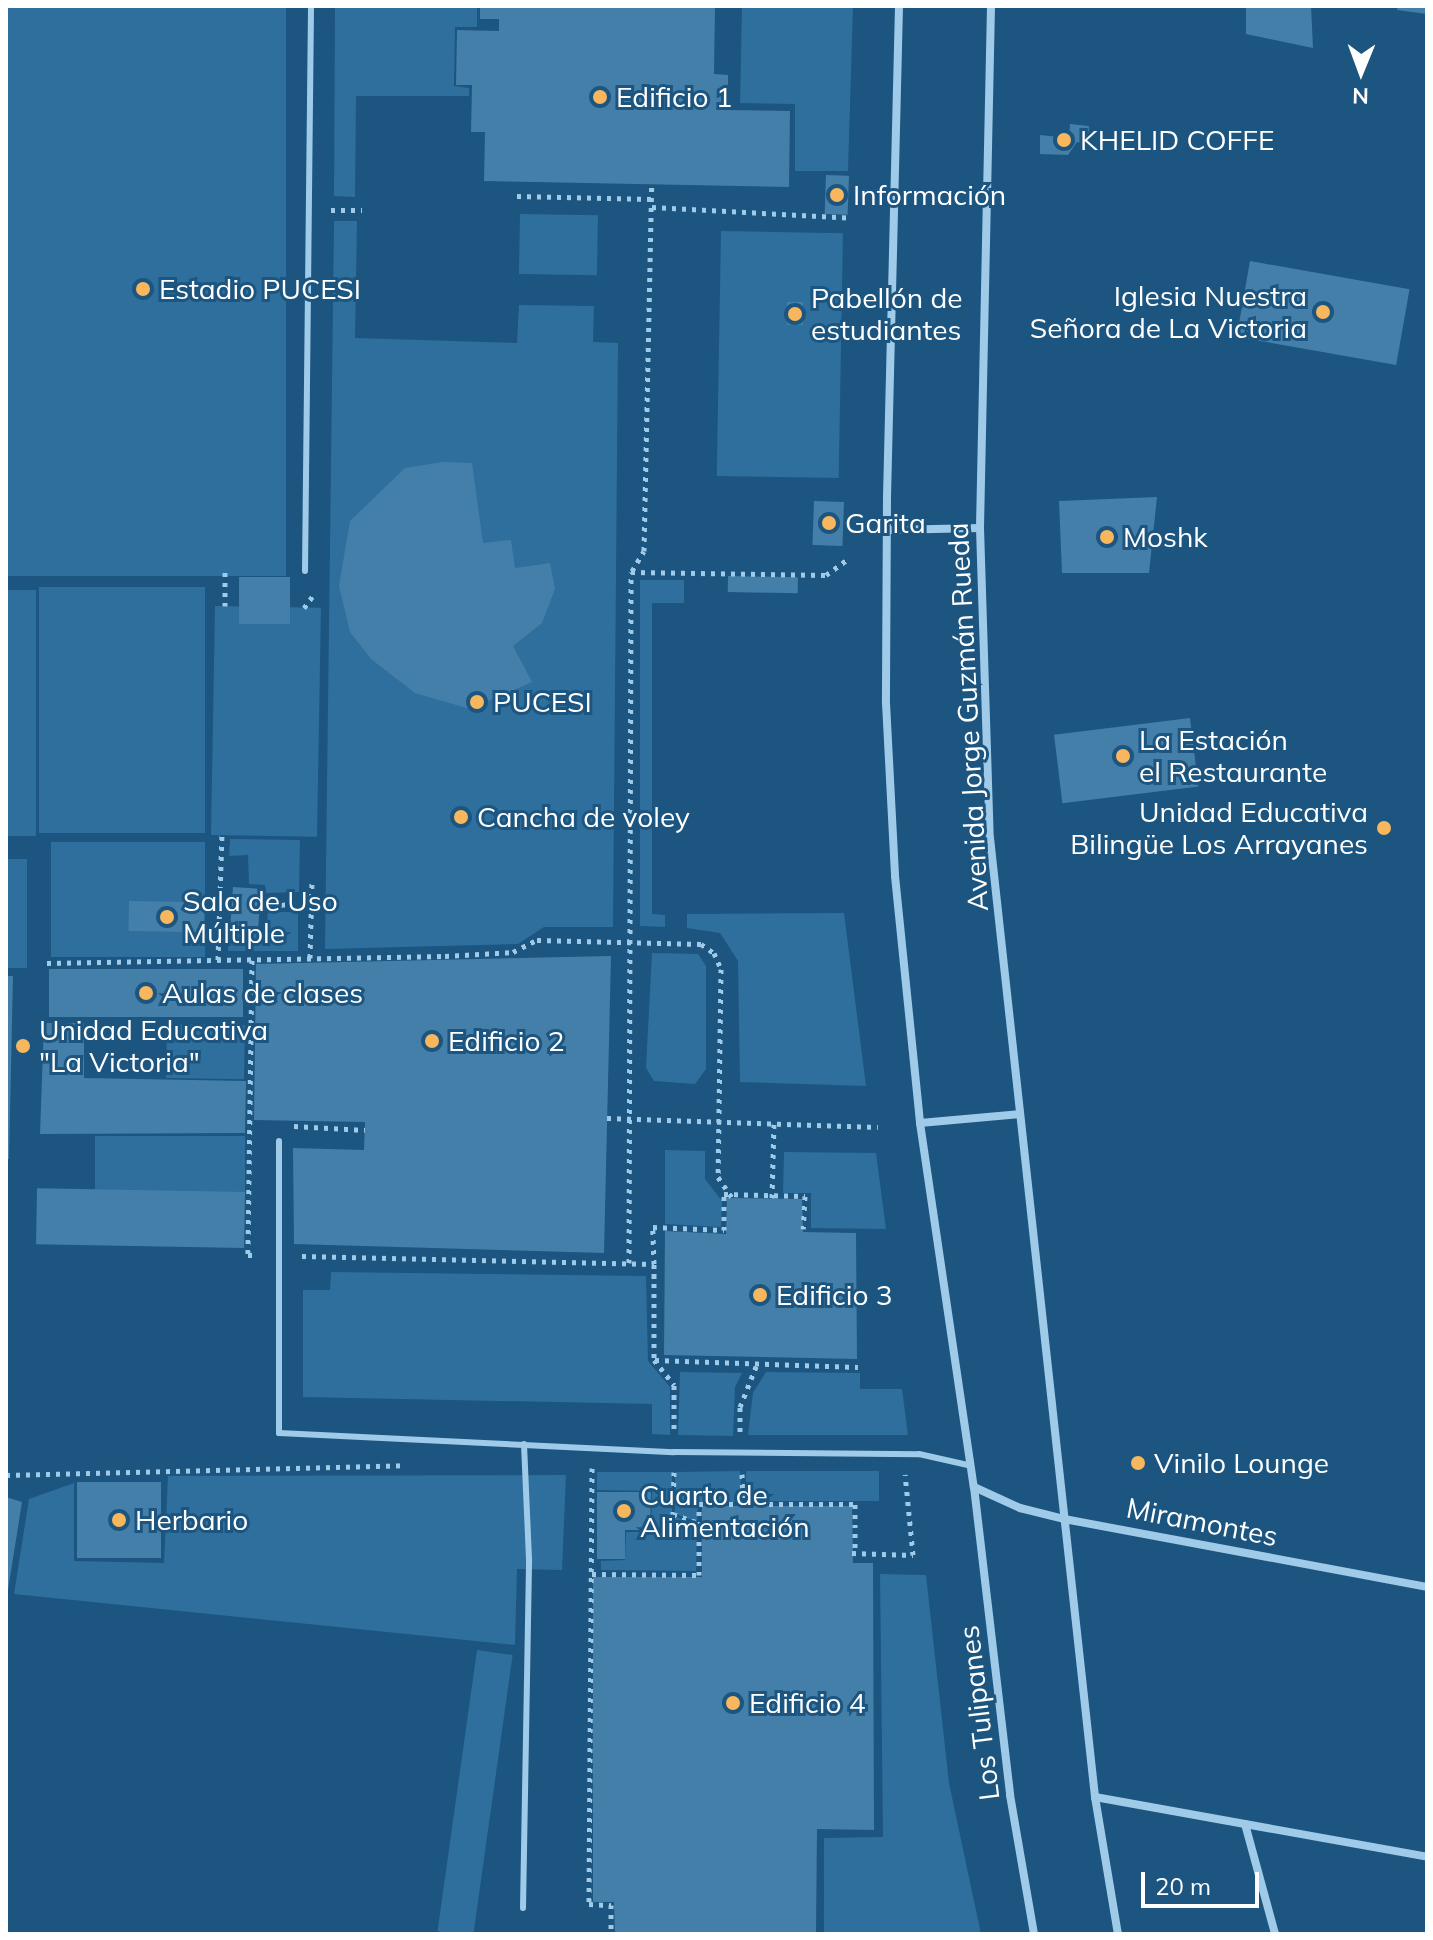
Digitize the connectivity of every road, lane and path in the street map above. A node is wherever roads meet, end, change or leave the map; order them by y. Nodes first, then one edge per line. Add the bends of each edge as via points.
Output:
1 (311, 6) edge
2 (899, 6) edge
3 (991, 6) edge
4 (652, 184) dead end
5 (517, 196) dead end
6 (652, 199) junction
7 (652, 207) junction
8 (324, 210) dead end
9 (362, 210) dead end
10 (852, 218) dead end
11 (980, 528) junction
12 (888, 530) junction
13 (848, 559) dead end
14 (305, 571) dead end
15 (225, 572) dead end
16 (631, 572) junction
17 (225, 606) dead end
18 (222, 835) dead end
19 (312, 882) dead end
20 (312, 904) junction
21 (261, 905) dead end
22 (631, 945) junction
23 (310, 958) junction
24 (218, 960) junction
25 (47, 963) dead end
26 (1020, 1114) junction
27 (607, 1118) dead end
28 (630, 1119) junction
29 (719, 1122) junction
30 (920, 1123) junction
31 (250, 1124) dead end
32 (265, 1124) dead end
33 (774, 1124) junction
34 (279, 1125) dead end
35 (878, 1127) dead end
36 (365, 1130) dead end
37 (279, 1141) dead end
38 (731, 1196) junction
39 (772, 1197) junction
40 (803, 1229) dead end
41 (329, 1257) dead end
42 (629, 1263) junction
43 (654, 1264) junction
44 (654, 1360) junction
45 (757, 1364) junction
46 (858, 1367) dead end
47 (740, 1437) dead end
48 (524, 1444) junction
49 (674, 1452) junction
50 (968, 1465) junction
51 (592, 1467) dead end
52 (974, 1487) junction
53 (1064, 1519) junction
54 (700, 1524) junction
55 (855, 1553) dead end
56 (592, 1574) junction
57 (1427, 1587) edge
58 (1095, 1797) junction
59 (1245, 1824) junction
60 (1427, 1857) edge
61 (523, 1908) dead end
62 (611, 1934) edge
63 (1034, 1934) edge
64 (1118, 1934) edge
65 (1275, 1934) edge

1 - 14 lane
2 - 12 street
3 - 11 street, Avenida Jorge Guzmán Rueda
4 - 6 path
5 - 6 path
6 - 7 path
7 - 10 path
7 - 16 path via 644,551
8 - 9 path
11 - 12 street
11 - 26 street, Avenida Jorge Guzmán Rueda via 990,838
12 - 30 street via 886,703 895,876
13 - 16 path via 826,575
15 - 17 path
16 - 22 path
18 - 24 path
19 - 20 path
20 - 21 path
20 - 23 path
22 - 23 path via 537,940 513,952
22 - 28 path
22 - 29 path via 701,944 714,953 721,969
23 - 24 path
24 - 25 path
26 - 30 street
26 - 53 street, Avenida Jorge Guzmán Rueda
27 - 28 path
28 - 29 path
28 - 42 path
29 - 33 path
29 - 38 path via 718,1177
30 - 50 street
31 - 32 path
33 - 35 path
33 - 39 path
34 - 36 path
37 - 48 lane via 279,1433
38 - 39 path
38 - 43 path via 724,1194 725,1230 653,1227
39 - 40 path via 805,1196
41 - 42 path
42 - 43 path
43 - 44 path
44 - 45 path
44 - 49 path via 674,1385
45 - 46 path
45 - 47 path via 740,1407
48 - 49 lane
48 - 61 lane via 529,1559
49 - 50 lane via 919,1454
49 - 54 path via 673,1514
50 - 52 street
51 - 56 path
52 - 53 street, Miramontes via 1020,1508
52 - 63 street, Los Tulipanes via 1010,1795
53 - 57 street, Miramontes
53 - 58 street
54 - 55 path via 699,1504 855,1504
54 - 56 path via 699,1575
56 - 62 path via 589,1904 611,1905
58 - 59 street
58 - 64 street
59 - 60 street
59 - 65 street

